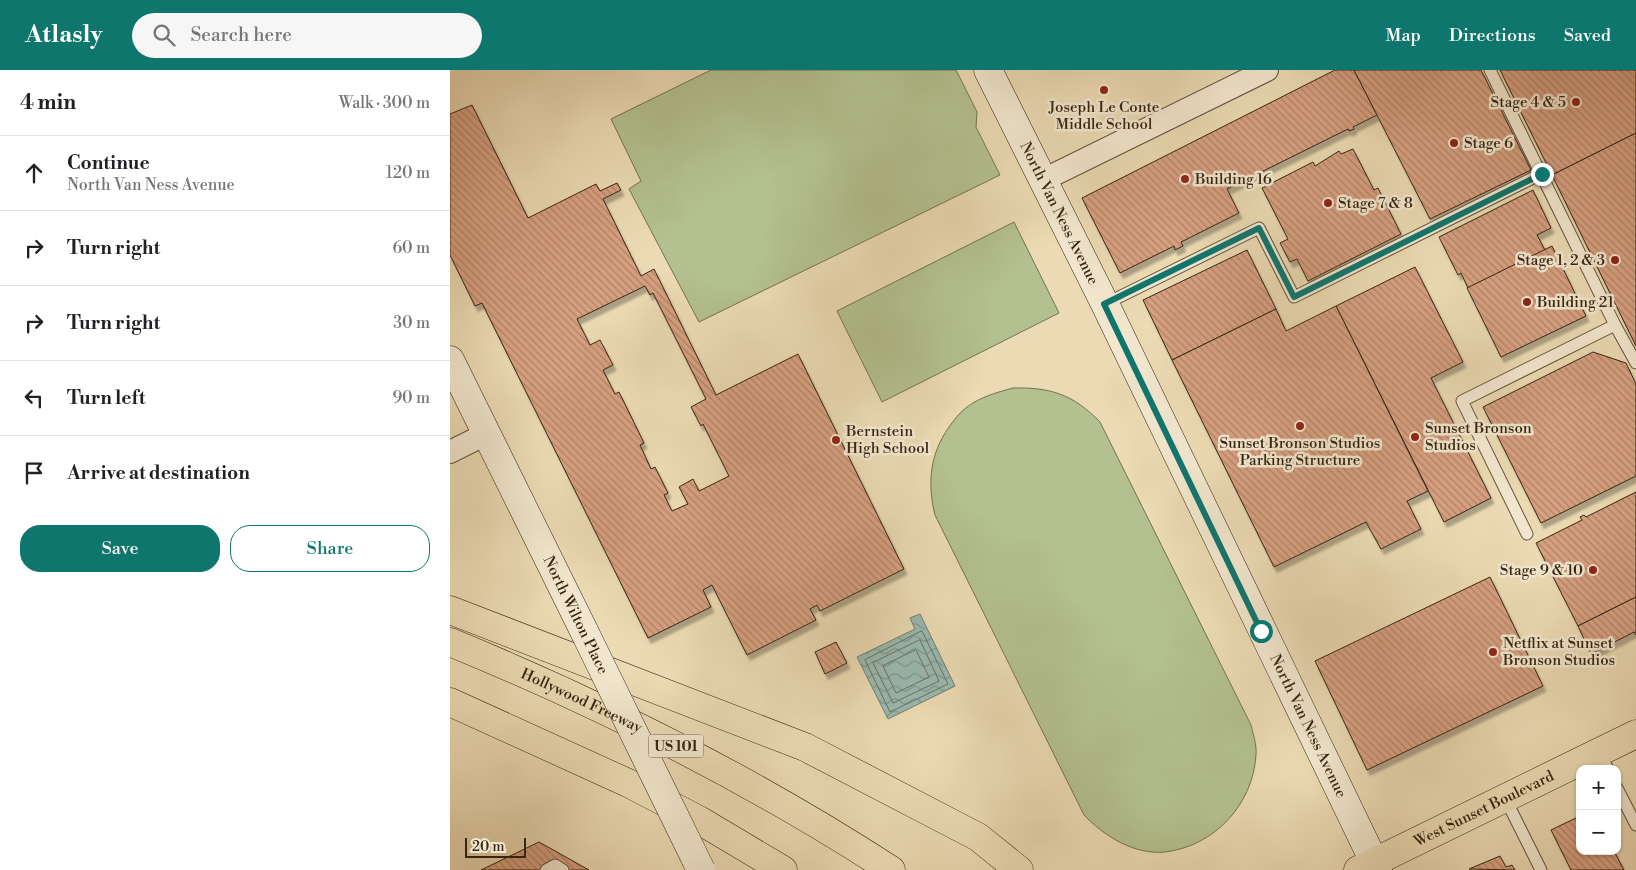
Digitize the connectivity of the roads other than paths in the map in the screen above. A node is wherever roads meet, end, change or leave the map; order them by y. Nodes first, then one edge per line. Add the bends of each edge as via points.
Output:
1 (988, 70) edge
2 (1267, 70) edge
3 (1490, 70) edge
4 (1542, 174) junction
5 (1043, 180) junction
6 (1104, 304) junction
7 (1615, 326) junction
8 (450, 360) edge
9 (1636, 363) edge
10 (486, 434) junction
11 (450, 452) edge
12 (1527, 534) dead end
13 (450, 610) edge
14 (450, 642) edge
15 (450, 702) edge
16 (1636, 734) edge
17 (1604, 761) edge
18 (1621, 796) edge
19 (1505, 798) junction
20 (1636, 825) edge
21 (1370, 867) edge
22 (546, 870) edge
23 (563, 870) edge
24 (702, 870) edge
25 (783, 870) edge
26 (891, 870) edge
27 (1019, 870) edge
28 (1541, 870) edge

1 - 5 street, North Van Ness Avenue
2 - 5 street
3 - 4 lane
4 - 6 lane via 1294,297 1259,228
4 - 7 lane
5 - 6 street, North Van Ness Avenue
6 - 21 street, North Van Ness Avenue
7 - 9 lane
7 - 12 lane via 1462,401
8 - 10 street, North Wilton Place
10 - 11 street
10 - 24 street, North Wilton Place, bridge
13 - 27 main road via 805,748 978,837
14 - 26 main road, Hollywood Freeway / US 101 via 652,733 734,776
15 - 25 main road via 628,783
16 - 17 main road, West Sunset Boulevard
17 - 19 main road, West Sunset Boulevard
18 - 20 lane
19 - 21 main road, West Sunset Boulevard
19 - 28 lane
22 - 23 lane via 556,865

